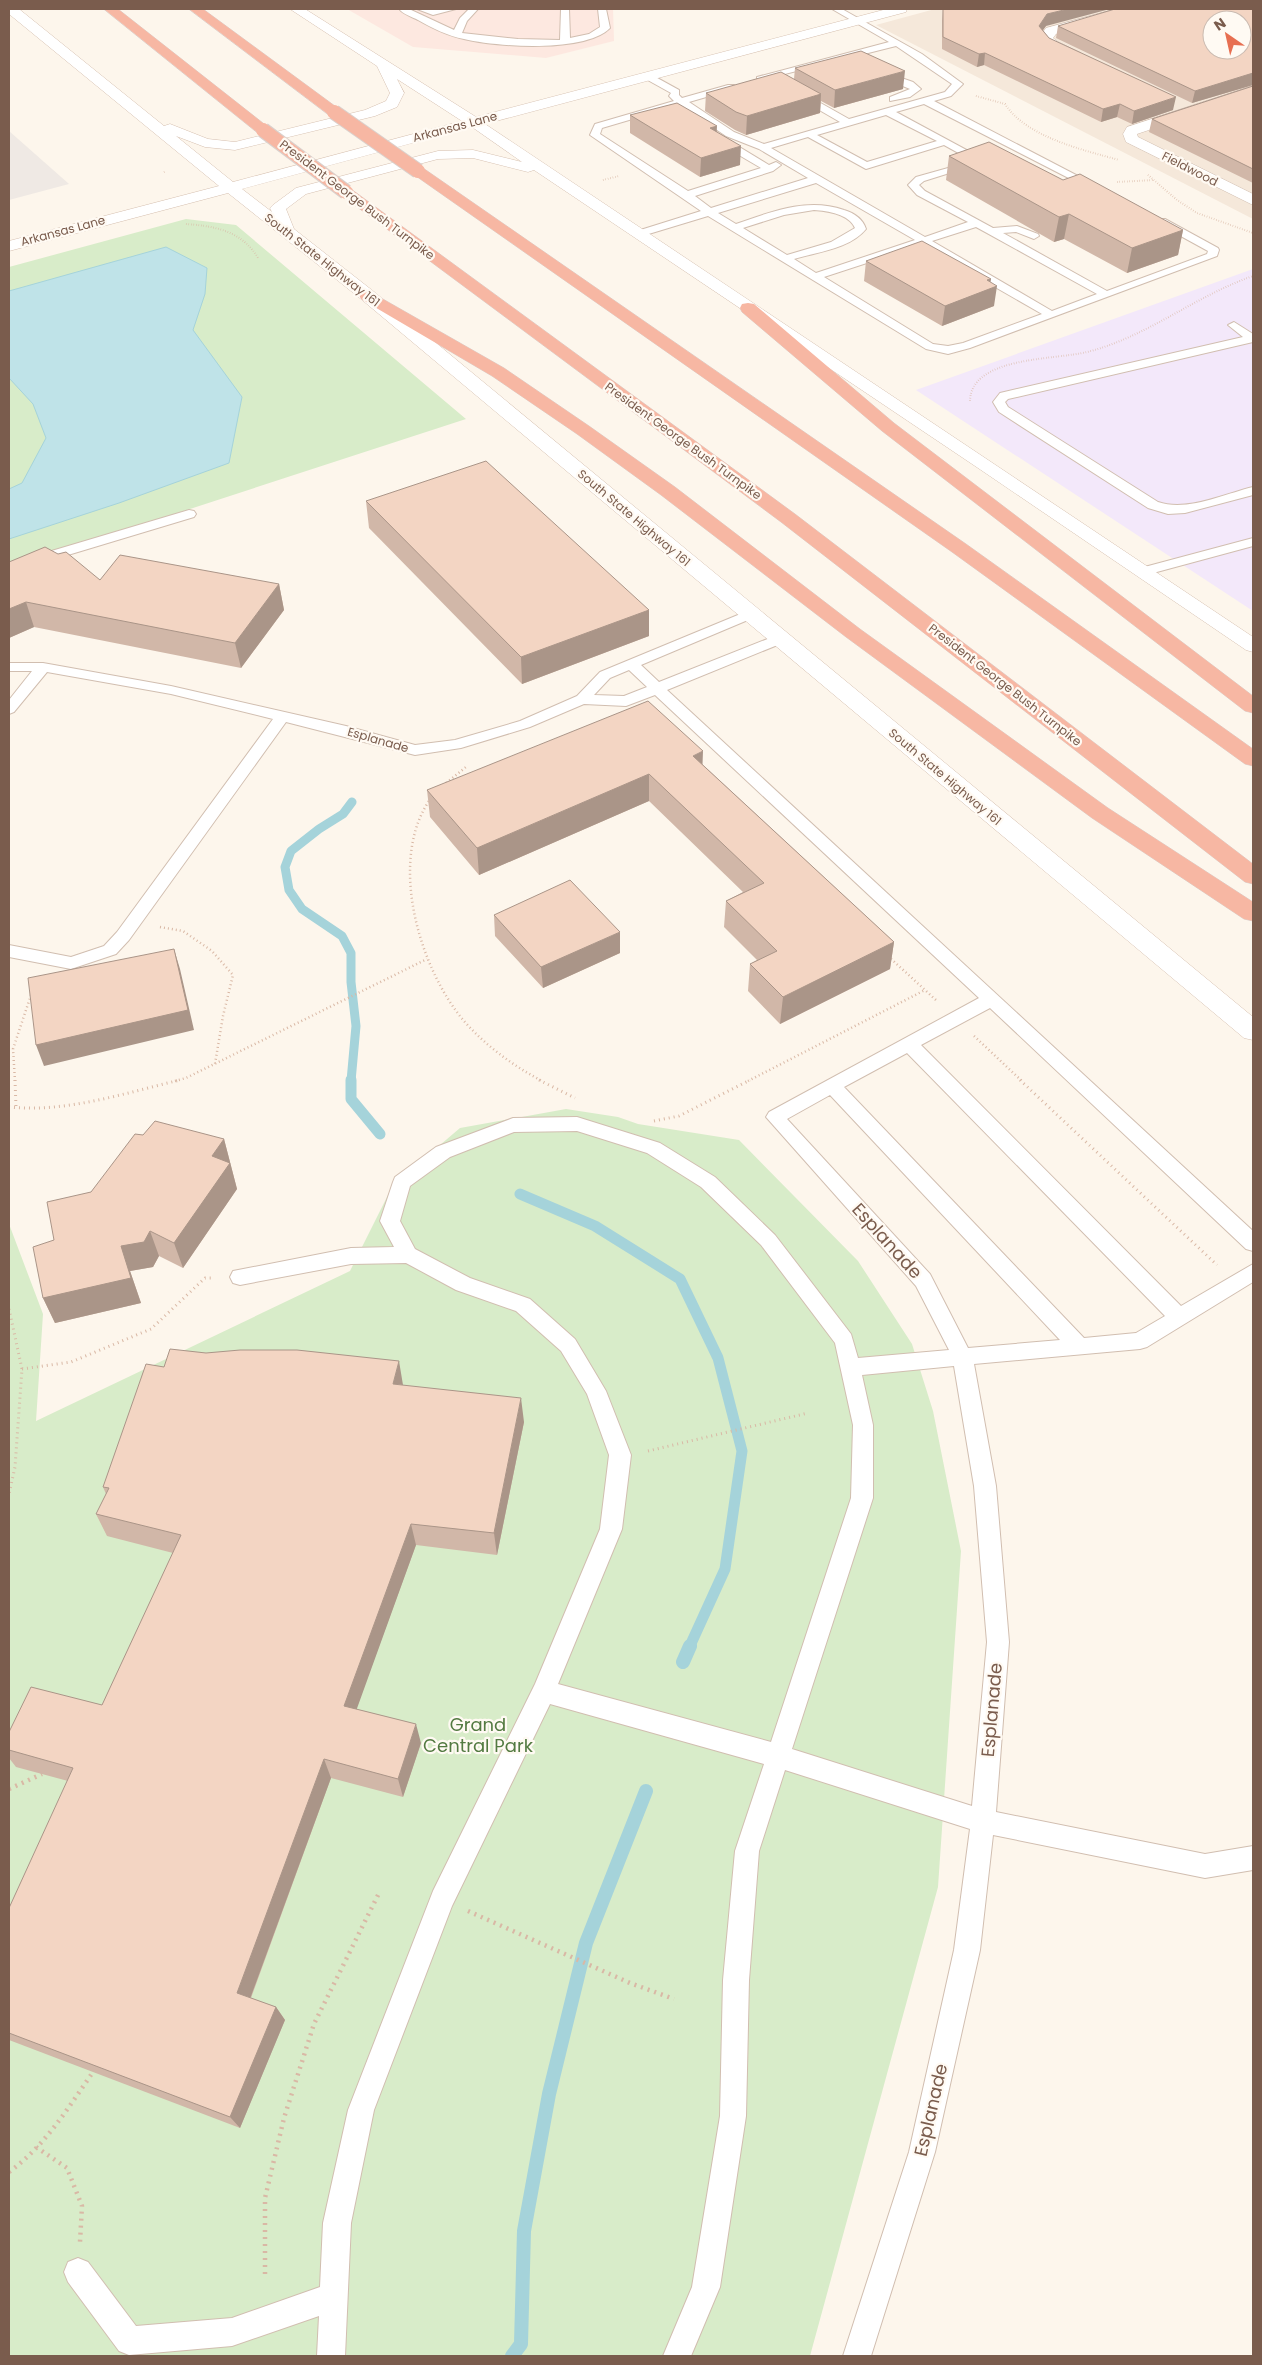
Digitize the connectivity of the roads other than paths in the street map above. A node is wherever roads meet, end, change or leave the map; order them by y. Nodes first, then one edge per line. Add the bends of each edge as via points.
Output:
1 (10, 9) edge
2 (110, 9) edge
3 (195, 9) edge
4 (296, 9) edge
5 (403, 9) edge
6 (421, 9) edge
7 (452, 9) edge
8 (474, 9) edge
9 (565, 9) edge
10 (602, 9) edge
11 (841, 9) edge
12 (901, 9) edge
13 (1130, 9) edge
14 (821, 15) dead end
15 (858, 20) junction
16 (457, 34) junction
17 (565, 42) junction
18 (897, 43) junction
19 (847, 56) junction
20 (1087, 61) edge
21 (382, 62) junction
22 (641, 77) junction
23 (767, 77) junction
24 (1253, 90) edge
25 (677, 98) junction
26 (926, 101) junction
27 (1173, 102) edge
28 (475, 106) dead end
29 (457, 110) junction
30 (1190, 110) junction
31 (888, 112) junction
32 (438, 115) dead end
33 (836, 115) junction
34 (674, 116) edge
35 (150, 122) junction
36 (473, 122) junction
37 (849, 122) junction
38 (382, 130) dead end
39 (704, 130) edge
40 (809, 134) junction
41 (595, 135) junction
42 (344, 140) dead end
43 (945, 142) junction
44 (316, 147) dead end
45 (763, 147) junction
46 (1018, 148) junction
47 (1003, 153) edge
48 (278, 156) dead end
49 (984, 158) joint
50 (784, 160) junction
51 (769, 169) junction
52 (546, 173) junction
53 (217, 177) junction
54 (817, 179) junction
55 (1109, 188) edge
56 (687, 195) junction
57 (1253, 200) edge
58 (709, 212) junction
59 (1150, 216) edge
60 (977, 223) junction
61 (734, 228) junction
62 (991, 231) junction
63 (287, 233) junction
64 (638, 234) junction
65 (1034, 236) edge
66 (924, 240) junction
67 (9, 246) edge
68 (1050, 250) dead end
69 (1038, 257) junction
70 (784, 259) junction
71 (814, 277) junction
72 (1105, 294) junction
73 (367, 295) junction
74 (748, 308) junction
75 (1050, 314) junction
76 (1234, 325) dead end
77 (1253, 339) edge
78 (1253, 490) edge
79 (189, 514) dead end
80 (1253, 542) edge
81 (19, 565) edge
82 (1142, 572) junction
83 (750, 614) junction
84 (780, 639) junction
85 (1253, 646) edge
86 (631, 664) junction
87 (44, 666) junction
88 (9, 667) edge
89 (658, 688) junction
90 (582, 699) junction
91 (1253, 706) edge
92 (9, 709) edge
93 (282, 717) junction
94 (1253, 759) edge
95 (1253, 876) edge
96 (1253, 913) edge
97 (9, 951) edge
98 (990, 1000) junction
99 (1253, 1031) edge
100 (908, 1044) junction
101 (832, 1086) junction
102 (1253, 1243) edge
103 (408, 1255) junction
104 (1253, 1272) edge
105 (240, 1277) road end
106 (1179, 1317) junction
107 (1080, 1347) junction
108 (962, 1356) junction
109 (850, 1367) junction
110 (544, 1691) junction
111 (778, 1756) junction
112 (982, 1821) junction
113 (1253, 1858) edge
114 (78, 2272) road end
115 (333, 2297) junction
116 (331, 2356) edge
117 (677, 2356) edge
118 (857, 2356) edge

1 - 35 main road, South State Highway 161
2 - 95 highway, President George Bush Turnpike, bridge via 263,130 788,518
3 - 94 highway, bridge via 334,112 959,548
4 - 21 main road
5 - 16 lane
6 - 7 lane via 432,12
8 - 16 lane via 463,20
9 - 17 lane
10 - 17 lane via 605,28 578,41
11 - 14 main road
11 - 15 lane
12 - 15 main road, Arkansas Lane
13 - 20 main road via 1051,31 1046,38 1053,45
15 - 18 lane
15 - 22 main road, Arkansas Lane
16 - 17 lane via 465,38
18 - 19 lane
18 - 26 lane via 958,84 948,94
19 - 23 lane
19 - 33 lane via 916,89 907,95
21 - 29 main road
21 - 35 main road via 397,93 392,104 370,113 270,139 235,146 205,143 184,132
22 - 25 lane via 665,95
22 - 36 main road, Arkansas Lane
23 - 25 lane
23 - 33 lane
24 - 30 main road
25 - 41 lane via 598,126
25 - 45 lane via 730,134
26 - 31 lane
26 - 46 lane
27 - 30 main road
28 - 29 main road, Arkansas Lane
29 - 32 main road, Arkansas Lane
29 - 36 main road
30 - 57 main road, Fieldwood via 1132,130 1132,139
31 - 37 lane
31 - 43 lane
33 - 37 lane
34 - 41 lane via 657,117
35 - 53 main road, South State Highway 161
36 - 52 main road
36 - 53 main road, Arkansas Lane
37 - 40 lane
38 - 42 main road
39 - 51 lane
40 - 43 lane via 866,166
40 - 45 lane
41 - 56 lane
43 - 49 lane
44 - 48 main road
45 - 50 lane
46 - 47 lane
46 - 55 lane
49 - 60 lane via 920,179 913,185 921,193
50 - 51 lane
50 - 54 lane
51 - 56 lane
52 - 63 main road via 473,154 438,155 301,191 278,208
52 - 64 main road
53 - 63 main road, South State Highway 161
53 - 67 main road, Arkansas Lane
54 - 58 lane
54 - 66 lane
56 - 58 lane
58 - 61 lane
58 - 64 lane
59 - 72 lane via 1208,246 1214,250 1212,256
60 - 62 lane
60 - 66 lane
61 - 70 lane
61 - 70 lane via 817,206 840,211 859,223 861,229 856,233
62 - 65 lane via 1017,229
62 - 69 lane
63 - 73 main road, South State Highway 161
64 - 74 main road
66 - 71 lane
66 - 75 lane
68 - 69 lane
69 - 72 lane
70 - 71 lane
71 - 75 lane via 914,338 948,350
72 - 75 lane
73 - 83 main road, South State Highway 161
73 - 96 highway via 498,372 583,430 1100,813
74 - 82 main road
74 - 91 highway via 888,426
76 - 77 lane
77 - 78 lane via 1004,396 999,402 1003,410 1153,504 1168,510 1185,509
79 - 81 lane
80 - 82 lane
82 - 85 main road
83 - 84 main road, South State Highway 161
83 - 86 lane
84 - 89 lane
84 - 99 main road, South State Highway 161
86 - 89 lane
86 - 90 lane via 604,675
87 - 88 lane, Esplanade
87 - 92 lane
87 - 93 lane, Esplanade via 171,690
89 - 90 lane via 626,701
89 - 98 lane
90 - 93 lane, Esplanade via 524,724 456,745 415,750
93 - 97 lane via 110,950 71,963
98 - 100 lane
98 - 102 lane
100 - 101 lane
100 - 106 lane
101 - 107 lane
101 - 108 lane, Esplanade via 775,1117 923,1280
103 - 105 lane via 351,1256
103 - 109 lane via 390,1221 402,1182 443,1152 513,1125 577,1124 653,1148 708,1182 768,1240 844,1340
103 - 110 lane via 463,1284 523,1305 568,1345 596,1392 620,1455 611,1529
104 - 106 lane
106 - 107 lane via 1140,1341
107 - 108 lane
108 - 109 lane
108 - 112 lane, Esplanade via 985,1486 998,1642
109 - 111 lane via 863,1425 862,1498
110 - 111 lane
110 - 115 lane via 442,1900 361,2110 337,2223
111 - 112 lane
111 - 117 lane via 747,1851 736,1980 733,2116 706,2287
112 - 113 lane via 1205,1866
112 - 118 lane, Esplanade via 967,1950 922,2152
114 - 115 lane via 130,2341 232,2332
115 - 116 lane

